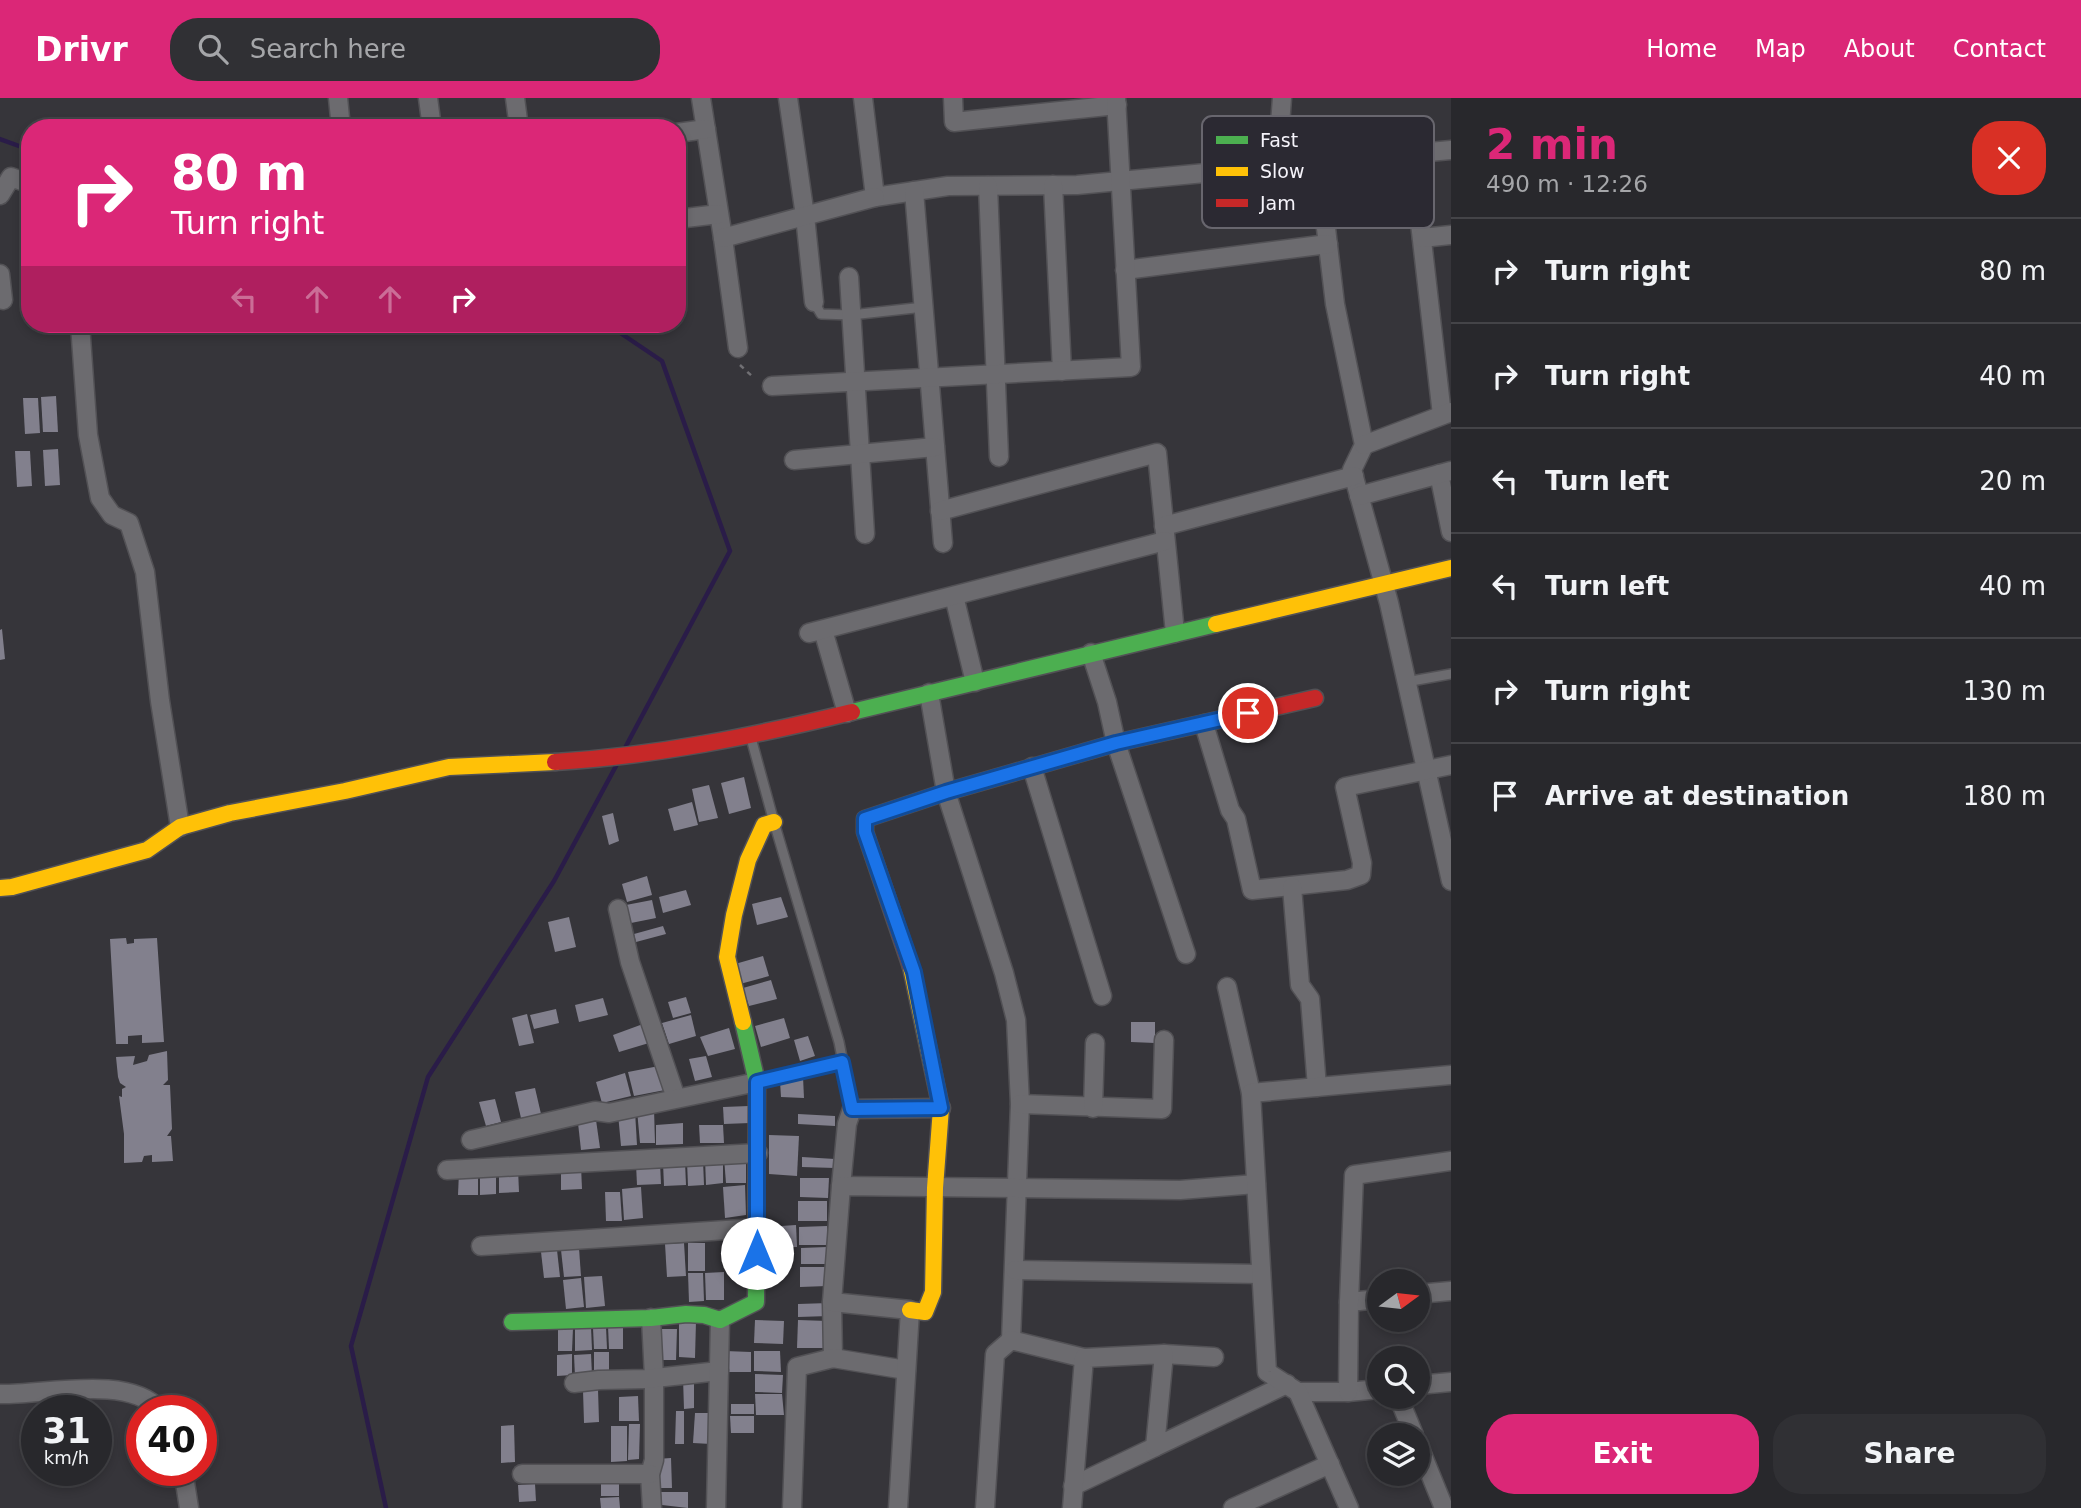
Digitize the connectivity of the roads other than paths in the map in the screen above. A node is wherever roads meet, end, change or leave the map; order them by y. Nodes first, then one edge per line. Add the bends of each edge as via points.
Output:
1 (338, 98) edge
2 (428, 98) edge
3 (515, 98) edge
4 (701, 98) edge
5 (788, 98) edge
6 (863, 98) edge
7 (953, 98) edge
8 (1282, 98) edge
9 (1116, 102) edge
10 (1281, 116) edge
11 (340, 119) edge
12 (431, 119) edge
13 (518, 119) edge
14 (706, 129) junction
15 (686, 132) edge
16 (1202, 173) edge
17 (21, 181) edge
18 (1121, 181) junction
19 (1053, 185) junction
20 (988, 186) junction
21 (914, 191) junction
22 (0, 195) edge
23 (875, 197) junction
24 (719, 214) junction
25 (806, 216) junction
26 (686, 218) edge
27 (1326, 228) edge
28 (1421, 228) edge
29 (1451, 235) edge
30 (723, 238) junction
31 (1422, 238) junction
32 (1328, 244) junction
33 (1125, 270) junction
34 (0, 274) edge
35 (849, 276) dead end
36 (3, 300) dead end
37 (814, 302) joint
38 (924, 307) junction
39 (851, 315) junction
40 (81, 333) edge
41 (738, 348) dead end
42 (1062, 371) junction
43 (995, 374) junction
44 (929, 378) junction
45 (855, 382) junction
46 (772, 386) dead end
47 (1447, 414) edge
48 (1364, 445) junction
49 (935, 446) junction
50 (860, 454) junction
51 (999, 457) dead end
52 (794, 460) dead end
53 (1445, 472) edge
54 (1353, 476) junction
55 (1359, 496) junction
56 (940, 511) junction
57 (1451, 532) edge
58 (865, 534) dead end
59 (1165, 534) junction
60 (943, 543) dead end
61 (1451, 568) edge
62 (1382, 584) junction
63 (954, 596) junction
64 (1175, 634) junction
65 (1091, 653) junction
66 (1451, 674) edge
67 (975, 682) junction
68 (1406, 682) junction
69 (929, 693) junction
70 (1315, 698) dead end
71 (847, 713) junction
72 (1204, 723) junction
73 (751, 736) junction
74 (1116, 743) junction
75 (1451, 765) edge
76 (1032, 767) junction
77 (1427, 771) junction
78 (946, 792) junction
79 (774, 822) junction
80 (180, 827) junction
81 (1451, 881) edge
82 (1292, 887) junction
83 (0, 888) edge
84 (618, 909) dead end
85 (1186, 954) dead end
86 (1227, 987) dead end
87 (1102, 996) dead end
88 (1164, 1040) dead end
89 (1095, 1043) dead end
90 (842, 1062) junction
91 (1451, 1075) edge
92 (757, 1082) junction
93 (1317, 1087) junction
94 (1251, 1093) junction
95 (676, 1098) junction
96 (1020, 1104) junction
97 (941, 1108) junction
98 (1093, 1108) junction
99 (852, 1109) junction
100 (471, 1140) dead end
101 (758, 1153) junction
102 (1451, 1161) edge
103 (447, 1170) dead end
104 (1256, 1184) junction
105 (841, 1186) junction
106 (935, 1188) junction
107 (1017, 1188) junction
108 (757, 1228) junction
109 (481, 1246) dead end
110 (1014, 1270) junction
111 (1261, 1274) junction
112 (1451, 1291) edge
113 (1430, 1293) edge
114 (1367, 1300) edge
115 (832, 1302) junction
116 (1349, 1302) junction
117 (910, 1310) junction
118 (651, 1318) junction
119 (720, 1320) junction
120 (512, 1322) dead end
121 (1012, 1340) junction
122 (1164, 1354) junction
123 (1214, 1357) dead end
124 (834, 1358) junction
125 (1084, 1358) junction
126 (906, 1370) junction
127 (719, 1371) junction
128 (653, 1377) junction
129 (1451, 1382) edge
130 (574, 1383) dead end
131 (1430, 1384) edge
132 (1293, 1388) junction
133 (1367, 1390) edge
134 (1348, 1392) junction
135 (0, 1394) edge
136 (137, 1395) edge
137 (1154, 1447) junction
138 (1330, 1464) junction
139 (650, 1474) junction
140 (1430, 1474) edge
141 (522, 1475) dead end
142 (186, 1486) edge
143 (1073, 1486) junction
144 (189, 1508) edge
145 (652, 1508) edge
146 (716, 1508) edge
147 (792, 1508) edge
148 (898, 1508) edge
149 (985, 1508) edge
150 (1072, 1508) edge
151 (1233, 1508) edge
152 (1349, 1508) edge
153 (1444, 1508) edge

1 - 11 street
2 - 12 street
3 - 13 street
4 - 14 street
5 - 25 street
6 - 23 street
7 - 9 street via 954,122
8 - 10 street
9 - 18 street
14 - 15 street
14 - 24 street
16 - 18 street
17 - 22 street via 11,177
18 - 19 street
18 - 33 street
19 - 20 street
19 - 42 street
20 - 21 street
20 - 43 street
21 - 23 street
21 - 38 street
23 - 25 street
24 - 26 street
24 - 30 street
25 - 30 street
25 - 37 street
27 - 32 street
28 - 31 street
29 - 31 street
30 - 41 street
31 - 47 street
32 - 33 street
32 - 48 street via 1335,304
33 - 42 street via 1131,367
34 - 36 street
35 - 39 street
37 - 39 lane via 821,314
38 - 39 lane
38 - 44 street
39 - 45 street
40 - 80 street via 88,435 100,498 112,514 129,523 145,572
42 - 43 street
43 - 44 street
43 - 51 street
44 - 45 street
44 - 49 street
45 - 46 street
45 - 50 street
47 - 48 street
48 - 54 street
49 - 50 street
49 - 56 street
50 - 52 street
50 - 58 street
53 - 55 street
53 - 57 street
54 - 55 street
54 - 59 street
55 - 62 street
56 - 59 street via 1157,453
56 - 60 street
59 - 63 street
59 - 64 street
61 - 62 street
62 - 64 street
62 - 68 street
63 - 67 street
63 - 71 street via 816,632
64 - 65 street
65 - 67 street
65 - 74 street
66 - 68 lane
67 - 69 street
68 - 77 street
69 - 71 street
69 - 78 street
70 - 72 street
71 - 73 street
72 - 74 street
72 - 82 street via 1236,819 1252,890
73 - 79 lane
73 - 80 street via 586,760 449,767
74 - 76 street
74 - 85 street
75 - 77 street
76 - 78 street
76 - 87 street
77 - 81 street
77 - 82 street via 1345,787 1361,875
78 - 96 street via 1016,1020
78 - 97 street via 865,819 865,832 914,972
79 - 90 lane
79 - 92 street via 764,825 751,852 727,957
80 - 83 street via 147,850
82 - 93 street via 1300,985 1310,999
84 - 95 street via 630,962
86 - 94 street
88 - 98 street via 1162,1109
89 - 98 street
90 - 92 lane
90 - 99 lane
91 - 93 street
92 - 95 street
92 - 101 street
93 - 94 street
94 - 104 street
95 - 100 street via 609,1113 595,1111
96 - 98 street
96 - 107 street
97 - 99 street
97 - 106 street
99 - 105 street
101 - 103 street
101 - 108 street
102 - 116 street via 1354,1175
104 - 107 street via 1180,1190
104 - 111 street
105 - 106 street
105 - 115 street
106 - 107 street
106 - 117 street via 933,1293 925,1312
107 - 110 street
108 - 109 street
108 - 119 street via 757,1302
110 - 111 street
110 - 121 street
111 - 132 street via 1267,1372
112 - 113 street
114 - 116 street
115 - 117 street
115 - 124 street
116 - 134 street
117 - 126 street
118 - 119 street via 664,1314
118 - 120 street
118 - 128 street
119 - 127 street
121 - 125 street
121 - 149 street via 995,1354
122 - 123 street
122 - 125 street
122 - 137 street
124 - 126 street
124 - 147 street via 797,1367
125 - 143 street
126 - 148 street
127 - 128 street
127 - 146 street
128 - 130 street
128 - 139 street via 654,1460
129 - 131 street
132 - 134 street
132 - 137 street
132 - 138 street
133 - 134 street
135 - 136 street via 110,1389
137 - 143 street
138 - 151 street
138 - 152 street
139 - 141 street
139 - 145 street
140 - 153 street
142 - 144 street
143 - 150 street

